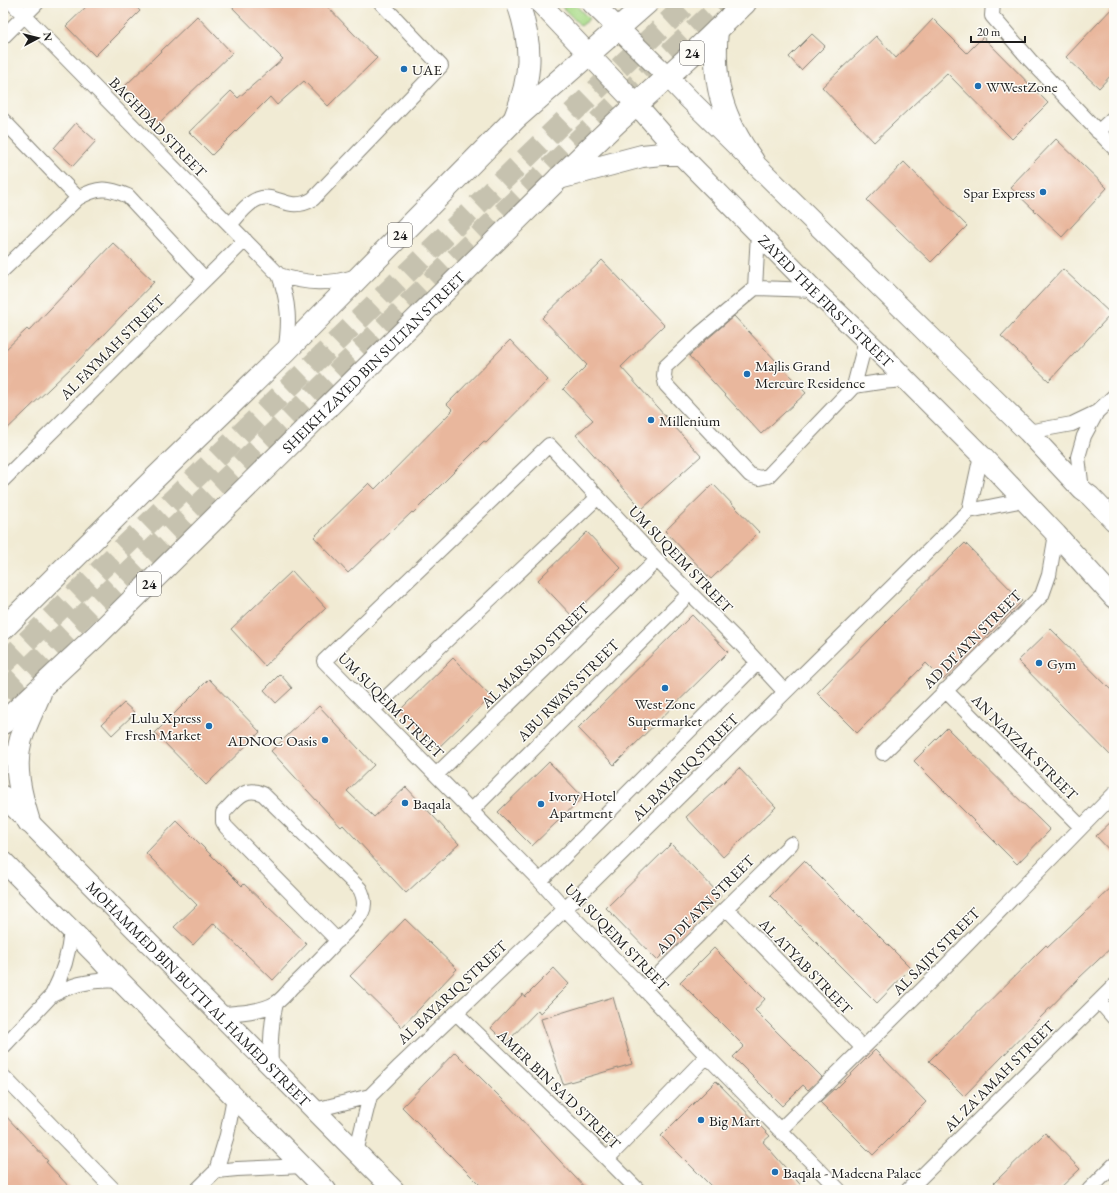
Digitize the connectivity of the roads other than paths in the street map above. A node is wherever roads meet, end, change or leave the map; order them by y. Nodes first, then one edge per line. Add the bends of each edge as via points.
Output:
1 (12, 3) edge
2 (37, 3) edge
3 (381, 3) edge
4 (518, 3) edge
5 (540, 3) edge
6 (592, 3) edge
7 (647, 3) edge
8 (745, 3) edge
9 (993, 3) edge
10 (25, 15) junction
11 (618, 29) junction
12 (716, 30) junction
13 (3, 37) edge
14 (589, 54) junction
15 (667, 76) junction
16 (636, 104) junction
17 (1114, 116) edge
18 (515, 119) junction
19 (3, 120) edge
20 (1098, 132) junction
21 (1114, 148) edge
22 (680, 154) junction
23 (753, 161) junction
24 (558, 179) junction
25 (78, 198) junction
26 (230, 225) junction
27 (758, 233) junction
28 (245, 240) junction
29 (3, 270) edge
30 (280, 275) junction
31 (359, 276) junction
32 (205, 279) junction
33 (754, 288) junction
34 (814, 290) junction
35 (866, 340) junction
36 (285, 352) junction
37 (906, 380) junction
38 (854, 386) junction
39 (1114, 396) edge
40 (1097, 412) junction
41 (1028, 432) junction
42 (981, 455) junction
43 (3, 480) edge
44 (1082, 490) junction
45 (598, 497) junction
46 (1023, 500) junction
47 (969, 510) junction
48 (1114, 521) edge
49 (1056, 534) junction
50 (657, 560) junction
51 (690, 593) junction
52 (1114, 598) edge
53 (4, 626) edge
54 (758, 662) junction
55 (43, 687) junction
56 (945, 690) junction
57 (785, 692) junction
58 (373, 710) junction
59 (3, 723) edge
60 (883, 752) dead end
61 (436, 774) junction
62 (1114, 794) edge
63 (3, 796) edge
64 (471, 811) junction
65 (29, 822) junction
66 (1081, 827) junction
67 (791, 844) dead end
68 (3, 861) edge
69 (540, 881) junction
70 (726, 908) junction
71 (565, 909) junction
72 (72, 931) junction
73 (338, 941) junction
74 (120, 981) junction
75 (1114, 986) edge
76 (644, 989) junction
77 (52, 995) junction
78 (1099, 1001) junction
79 (276, 1003) junction
80 (456, 1013) junction
81 (220, 1014) junction
82 (1114, 1018) edge
83 (3, 1047) edge
84 (863, 1048) junction
85 (707, 1056) junction
86 (271, 1066) junction
87 (3, 1076) edge
88 (234, 1096) junction
89 (370, 1096) junction
90 (315, 1110) junction
91 (780, 1130) junction
92 (356, 1152) junction
93 (607, 1158) junction
94 (1114, 1165) edge
95 (303, 1166) junction
96 (216, 1171) junction
97 (114, 1190) edge
98 (197, 1190) edge
99 (326, 1190) edge
100 (394, 1190) edge
101 (638, 1190) edge
102 (839, 1190) edge
103 (908, 1190) edge
104 (1089, 1190) edge

1 - 10 street, BAGHDAD STREET
2 - 10 street
3 - 26 street via 441,66 313,199 300,205 272,198 258,199
4 - 18 main road via 527,32 529,55 528,77
5 - 14 main road, ZAYED THE FIRST STREET
6 - 11 main road
7 - 11 main road, 24
8 - 12 main road, SHEIKH ZAYED BIN SULTAN STREET / 24
9 - 20 street via 992,16
10 - 13 street
10 - 26 street, BAGHDAD STREET
11 - 14 main road, 24
11 - 15 main road
12 - 15 main road, SHEIKH ZAYED BIN SULTAN STREET / 24
12 - 23 main road via 715,68 722,102 729,123
14 - 16 main road, ZAYED THE FIRST STREET
14 - 18 main road, 24
15 - 16 main road, SHEIKH ZAYED BIN SULTAN STREET / 24
15 - 23 main road
16 - 22 main road, ZAYED THE FIRST STREET
16 - 24 main road, SHEIKH ZAYED BIN SULTAN STREET / 24
17 - 20 street
18 - 31 main road, 24
19 - 25 street
20 - 21 street
22 - 24 main road via 642,156
22 - 27 main road, ZAYED THE FIRST STREET
23 - 41 main road
24 - 55 main road, SHEIKH ZAYED BIN SULTAN STREET / 24
25 - 29 street
25 - 32 street via 103,189 128,196
26 - 28 street, BAGHDAD STREET
27 - 33 street
27 - 34 main road, ZAYED THE FIRST STREET
28 - 30 street, BAGHDAD STREET
28 - 32 street, AL FAYMAH STREET
30 - 31 street, BAGHDAD STREET via 294,280 320,283
30 - 36 street via 288,319
31 - 36 main road, 24
32 - 43 street, AL FAYMAH STREET
33 - 34 street
33 - 38 street via 665,367 664,376 666,386 750,475 759,478 768,476
34 - 35 main road, ZAYED THE FIRST STREET
35 - 37 main road, ZAYED THE FIRST STREET
35 - 38 street
36 - 53 main road, 24
37 - 38 street
37 - 42 main road, ZAYED THE FIRST STREET
39 - 40 street
40 - 41 street via 1072,424
40 - 44 street via 1084,436 1078,457
41 - 44 main road
42 - 46 main road, ZAYED THE FIRST STREET
42 - 47 street
44 - 48 main road
45 - 50 street, UM SUQEIM STREET
45 - 58 street
45 - 58 street, UM SUQEIM STREET via 548,445 324,661
46 - 47 street
46 - 49 main road, ZAYED THE FIRST STREET
47 - 57 street, AL BAYARIQ STREET
49 - 52 main road, ZAYED THE FIRST STREET
49 - 56 street, AD DI'AYN STREET via 1049,575 1042,595
50 - 51 street, UM SUQEIM STREET
50 - 61 street, AL MARSAD STREET
51 - 54 street, UM SUQEIM STREET
51 - 64 street, ABU RWAYS STREET
54 - 57 street, UM SUQEIM STREET
54 - 69 street
55 - 59 main road, SHEIKH ZAYED BIN SULTAN STREET / 24
55 - 65 main road via 18,752 19,783
56 - 60 street, AD DI'AYN STREET
56 - 66 street, AN NAYZAK STREET
57 - 71 street, AL BAYARIQ STREET
58 - 61 street, UM SUQEIM STREET
61 - 64 street, UM SUQEIM STREET
62 - 66 street, AL SAJIY STREET
63 - 65 main road, MOHAMMED BIN BUTTI AL HAMED STREET
64 - 69 street, UM SUQEIM STREET
65 - 81 main road, MOHAMMED BIN BUTTI AL HAMED STREET
66 - 84 street, AL SAJIY STREET
67 - 70 street, AD DI'AYN STREET
68 - 72 main road
69 - 71 street, UM SUQEIM STREET
70 - 76 street, AD DI'AYN STREET
70 - 84 street, AL ATYAB STREET
71 - 76 street, UM SUQEIM STREET
71 - 80 street, AL BAYARIQ STREET
72 - 74 main road
72 - 77 street via 65,964
73 - 73 street via 362,913 364,901 360,889 263,794 252,790 241,794 223,813 226,827
73 - 79 street
74 - 77 street via 89,981 70,986
74 - 88 main road
75 - 78 street, AL ZA'AMAH STREET
76 - 85 street, UM SUQEIM STREET
77 - 83 street
78 - 82 street
78 - 103 street, AL ZA'AMAH STREET
79 - 81 street via 251,1011
79 - 86 street via 271,1030
80 - 89 street, AL BAYARIQ STREET
80 - 93 street, AMER BIN SA'D STREET
81 - 86 main road, MOHAMMED BIN BUTTI AL HAMED STREET
84 - 91 street, AL SAJIY STREET
85 - 91 street, UM SUQEIM STREET
85 - 93 street
86 - 90 main road, MOHAMMED BIN BUTTI AL HAMED STREET
87 - 97 street
88 - 95 main road
88 - 96 street
89 - 90 street
89 - 92 street
90 - 92 main road, MOHAMMED BIN BUTTI AL HAMED STREET
91 - 102 street, UM SUQEIM STREET
92 - 100 main road, MOHAMMED BIN BUTTI AL HAMED STREET
93 - 101 street, AMER BIN SA'D STREET
94 - 104 street
95 - 96 street
95 - 99 main road
96 - 98 street

